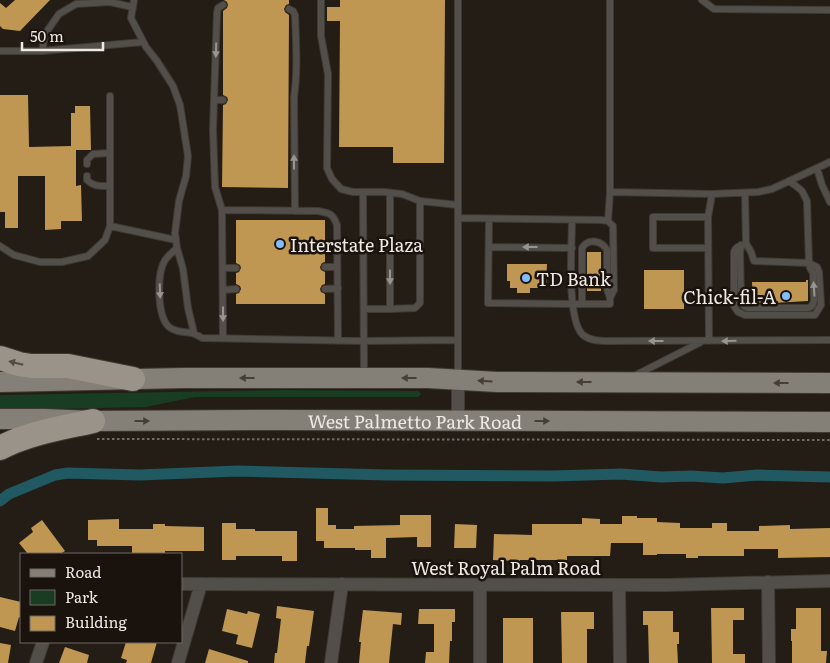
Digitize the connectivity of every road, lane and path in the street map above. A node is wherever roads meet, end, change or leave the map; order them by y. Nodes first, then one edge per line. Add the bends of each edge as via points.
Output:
1 (321, 0) edge
2 (458, 0) edge
3 (610, 0) edge
4 (702, 0) edge
5 (133, 4) edge
6 (224, 5) dead end
7 (289, 9) dead end
8 (830, 10) edge
9 (143, 42) junction
10 (0, 51) edge
11 (42, 51) junction
12 (110, 96) dead end
13 (214, 100) junction
14 (223, 100) dead end
15 (110, 153) junction
16 (830, 162) edge
17 (87, 164) dead end
18 (817, 168) junction
19 (87, 176) dead end
20 (789, 181) junction
21 (110, 186) junction
22 (363, 192) junction
23 (610, 192) junction
24 (745, 192) junction
25 (390, 193) junction
26 (712, 194) junction
27 (420, 201) junction
28 (830, 202) edge
29 (458, 205) junction
30 (222, 210) junction
31 (295, 211) junction
32 (708, 217) junction
33 (458, 218) junction
34 (489, 219) junction
35 (572, 220) junction
36 (608, 222) junction
37 (110, 226) junction
38 (176, 240) junction
39 (743, 245) junction
40 (0, 246) edge
41 (489, 247) junction
42 (177, 248) junction
43 (572, 248) junction
44 (708, 248) junction
45 (809, 263) junction
46 (338, 267) junction
47 (223, 268) junction
48 (236, 268) dead end
49 (325, 268) dead end
50 (338, 288) junction
51 (236, 289) dead end
52 (325, 289) dead end
53 (223, 290) junction
54 (610, 301) junction
55 (572, 304) junction
56 (582, 304) junction
57 (364, 309) junction
58 (390, 309) junction
59 (194, 333) junction
60 (224, 338) junction
61 (458, 340) junction
62 (830, 340) edge
63 (338, 341) junction
64 (364, 341) junction
65 (707, 341) junction
66 (0, 358) edge
67 (364, 378) junction
68 (133, 379) junction
69 (458, 380) junction
70 (0, 382) edge
71 (620, 382) junction
72 (830, 383) edge
73 (830, 406) edge
74 (0, 420) edge
75 (458, 420) junction
76 (799, 421) junction
77 (830, 422) edge
78 (94, 430) junction
79 (830, 440) edge
80 (0, 448) edge
81 (830, 581) edge
82 (768, 582) junction
83 (182, 584) edge
84 (201, 584) junction
85 (342, 584) junction
86 (480, 585) junction
87 (618, 585) junction
88 (43, 643) edge
89 (36, 663) edge
90 (178, 663) edge
91 (331, 663) edge
92 (480, 663) edge
93 (620, 663) edge
94 (769, 663) edge

1 - 22 lane via 321,36 328,74 327,168 341,189
2 - 29 lane
3 - 23 lane
4 - 8 lane via 714,9
5 - 9 lane via 131,18
5 - 11 lane via 76,4 59,14 45,34
6 -> 13 lane via 218,8 217,13
31 -> 7 lane via 291,100 296,82 295,15
9 - 11 lane
9 - 38 lane via 172,86 180,105 188,156
10 - 11 lane
12 - 15 lane
13 - 14 lane
13 - 30 lane via 214,187
15 - 17 lane via 93,154
15 - 21 lane
16 - 18 lane
18 - 20 lane
18 - 28 lane
19 - 21 lane via 92,184
20 - 24 lane via 772,189
20 - 45 lane via 802,191 807,201
21 - 37 lane
22 - 25 lane
22 - 57 lane
23 - 26 lane
23 - 36 lane
24 - 26 lane
24 - 39 lane
25 - 27 lane
25 -> 58 lane
26 - 32 lane
27 - 29 lane
27 - 58 lane via 420,303 415,308
29 - 33 lane
30 - 31 lane
30 - 47 lane
31 - 46 lane via 328,212 334,218
32 - 44 lane
32 - 44 lane via 654,217 653,248
33 - 34 lane
33 - 61 lane
34 - 35 lane
34 - 41 lane
35 - 36 lane
35 - 43 lane
36 - 54 lane via 613,226 614,290
37 - 38 lane
37 - 40 lane via 105,240 88,256 62,262 40,262 14,255
38 - 42 lane
39 - 45 lane via 751,252 754,261
39 -> 45 lane via 740,253 741,302 748,308 811,307 814,303 813,273
43 -> 41 lane
41 - 55 lane via 488,303
42 - 59 lane via 184,269
42 -> 59 lane via 164,261 159,276 161,308 169,327 179,332
43 - 55 lane
44 - 65 lane
46 - 49 lane
46 - 50 lane
47 - 48 lane
47 - 53 lane
50 - 52 lane
50 - 63 lane
51 - 53 lane
53 -> 60 lane
54 - 56 lane
54 - 56 lane via 607,250 602,243 589,242 582,248
55 - 56 lane
65 -> 55 lane via 598,341 578,329
57 - 58 lane
57 - 64 lane
59 - 60 lane via 202,338
60 - 63 lane
61 - 64 lane
61 - 69 lane
62 -> 65 lane
63 - 64 lane
64 - 67 lane
65 - 71 lane
68 -> 66 highway via 68,366 31,366
67 -> 68 main road
69 -> 67 main road
68 - 70 main road
71 -> 69 main road
69 - 75 street
72 -> 71 main road
73 - 76 main road
74 - 78 main road, West Palmetto Park Road via 44,419
75 -> 76 main road, West Palmetto Park Road
78 -> 75 main road, West Palmetto Park Road
76 - 77 main road, West Palmetto Park Road
78 - 79 path
78 - 80 highway via 41,433
81 - 82 street, West Royal Palm Road
82 - 87 street, West Royal Palm Road
82 - 94 street
83 - 84 street, West Royal Palm Road
84 - 85 street, West Royal Palm Road
84 - 90 street
85 - 86 street, West Royal Palm Road
85 - 91 street
86 - 87 street, West Royal Palm Road
86 - 92 street
87 - 93 street
88 - 89 street

